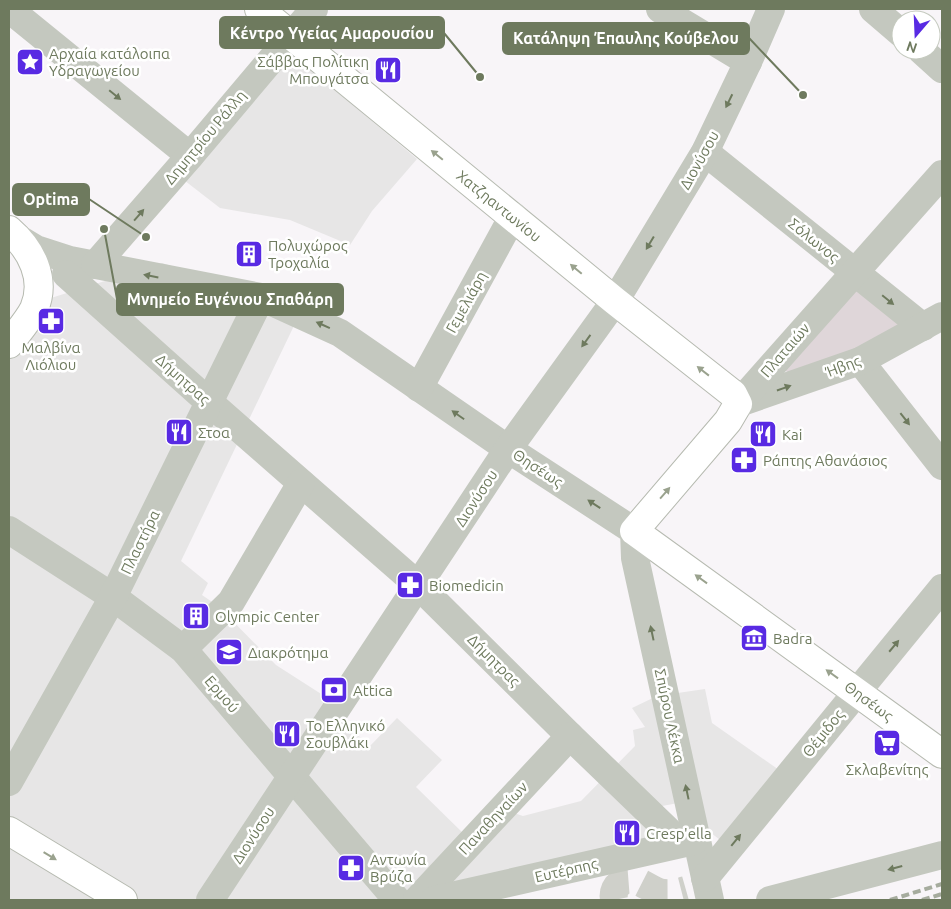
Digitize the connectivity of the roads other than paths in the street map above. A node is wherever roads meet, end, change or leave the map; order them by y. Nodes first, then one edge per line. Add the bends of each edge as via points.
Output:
1 (259, 9) edge
2 (314, 9) edge
3 (660, 9) edge
4 (771, 9) edge
5 (873, 9) edge
6 (24, 13) edge
7 (891, 24) edge
8 (291, 36) junction
9 (932, 60) edge
10 (748, 62) junction
11 (942, 69) edge
12 (705, 152) junction
13 (190, 156) junction
14 (942, 174) edge
15 (513, 216) junction
16 (15, 235) edge
17 (96, 265) junction
18 (854, 272) junction
19 (66, 274) junction
20 (261, 297) junction
21 (615, 301) junction
22 (34, 310) junction
23 (933, 322) edge
24 (9, 344) edge
25 (860, 361) junction
26 (419, 388) junction
27 (210, 403) junction
28 (738, 404) junction
29 (508, 449) junction
30 (942, 466) edge
31 (301, 483) junction
32 (9, 530) edge
33 (634, 531) junction
34 (418, 585) junction
35 (942, 588) edge
36 (113, 597) junction
37 (184, 649) junction
38 (857, 692) junction
39 (570, 736) junction
40 (942, 754) edge
41 (292, 776) junction
42 (9, 782) edge
43 (9, 831) edge
44 (689, 841) junction
45 (942, 855) edge
46 (702, 892) edge
47 (123, 900) edge
48 (210, 900) edge
49 (397, 900) edge
50 (417, 900) edge
51 (434, 900) edge
52 (770, 900) edge

1 - 8 main road, Χατζηαντωνίου
2 - 8 street, Δημητρίου Ράλλη
3 - 10 street
4 - 10 street, Διονύσου
5 - 7 street
6 -> 13 street
8 - 13 street, Δημητρίου Ράλλη
15 -> 8 main road, Χατζηαντωνίου
9 - 11 street
10 -> 12 street, Διονύσου
12 - 18 street, Σόλωνος
12 -> 21 street, Διονύσου
17 -> 13 street, Δημητρίου Ράλλη
14 - 18 street, Πλαταιών
21 -> 15 main road, Χατζηαντωνίου
15 - 26 street, Γεμελιάρη
16 - 17 street, Θησέως via 53,256
16 - 22 main road via 32,256 37,273 38,292
17 - 19 street
20 -> 17 street, Θησέως
18 -> 23 street, Σόλωνος
18 - 28 street, Πλαταιών
19 - 22 street via 43,296
19 - 27 street, Δήμητρας
26 -> 20 street, Θησέως via 340,333
20 - 27 street, Πλαστήρα
28 -> 21 main road, Χατζηαντωνίου via 733,394
21 -> 29 street, Διονύσου
22 - 24 main road
23 - 25 street, Ήβης
28 -> 25 street, Ήβης
25 -> 30 street
29 -> 26 street, Θησέως
27 - 31 street, Δήμητρας
27 - 36 street, Πλαστήρα
33 -> 28 main road, Πλαταιών via 728,421
33 -> 29 street, Θησέως
29 - 34 street, Διονύσου
31 - 34 street, Δήμητρας
31 - 37 street via 231,602
32 - 36 street, Ερμού
38 -> 33 main road, Θησέως
44 -> 33 street, Σπύρου Λέκκα via 636,558
34 - 39 street, Δήμητρας
34 - 41 street, Διονύσου
38 -> 35 street, Θέμιδος
36 - 37 street, Ερμού
36 - 42 street, Πλαστήρα
37 - 41 street, Ερμού
38 - 40 main road, Θησέως
46 -> 38 street, Θέμιδος
39 - 44 street, Δήμητρας
39 - 50 street, Παναθηναίων
41 - 48 street, Διονύσου
41 - 49 street, Ερμού
43 -> 47 main road
44 - 46 street, Σπύρου Λέκκα
44 - 51 street, Ευτέρπης
45 -> 52 street

